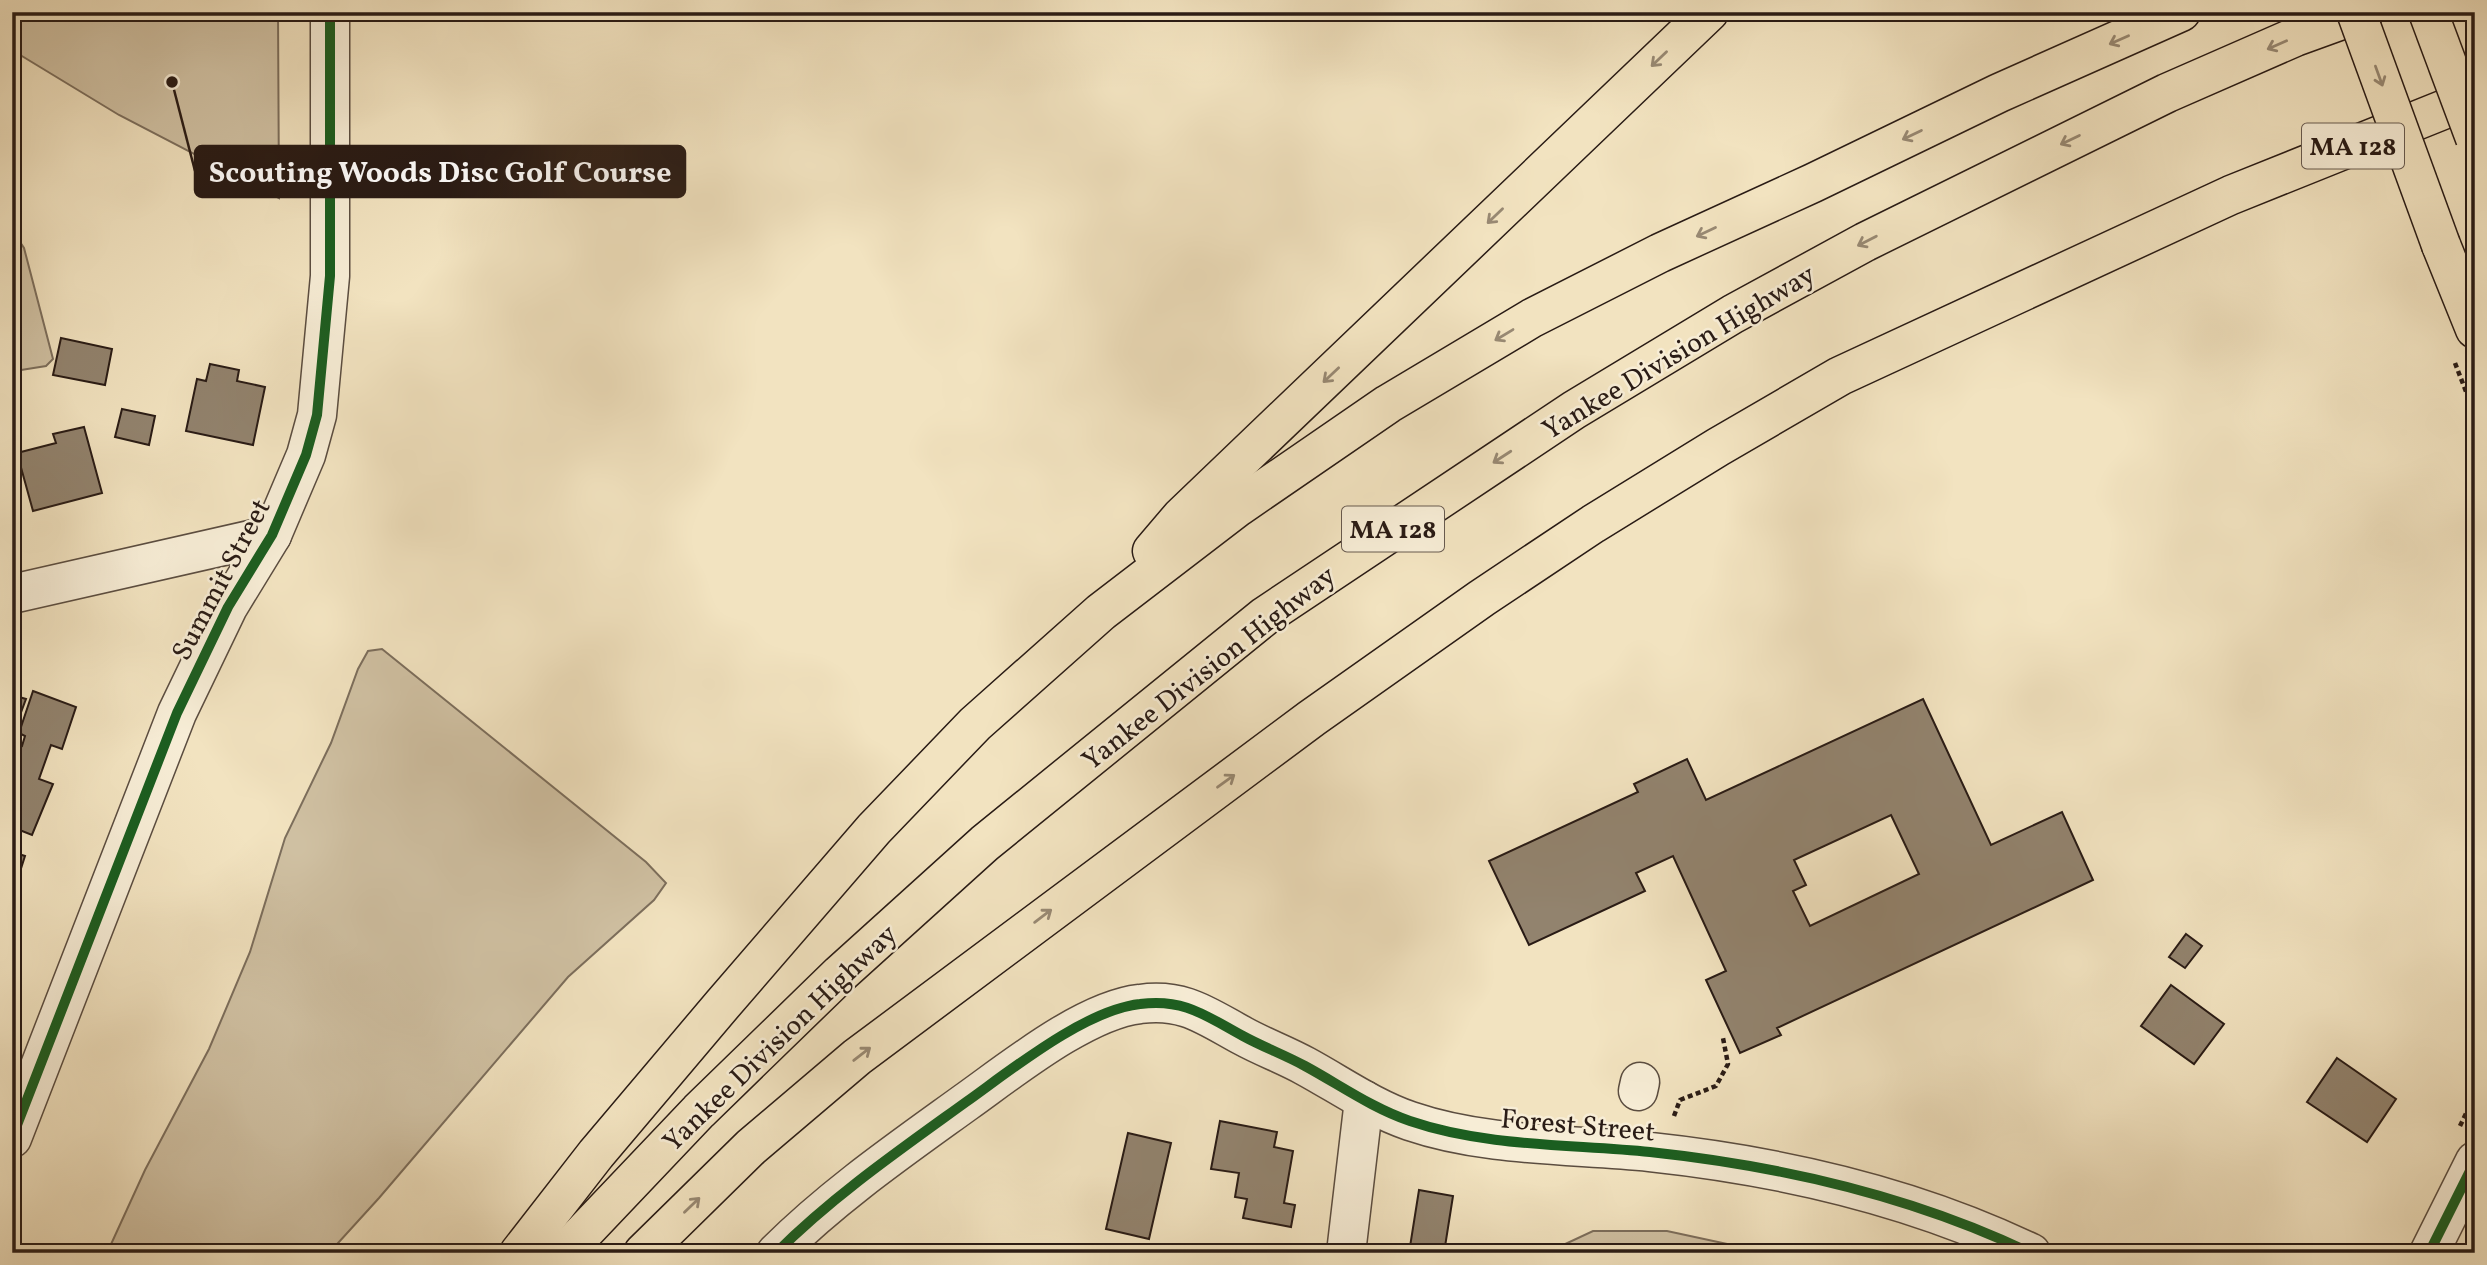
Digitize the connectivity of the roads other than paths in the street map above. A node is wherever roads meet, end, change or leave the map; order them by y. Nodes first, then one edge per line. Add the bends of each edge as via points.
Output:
1 (330, 12) edge
2 (1709, 12) edge
3 (2181, 12) edge
4 (2356, 12) edge
5 (2364, 12) edge
6 (2428, 12) edge
7 (2475, 97) edge
8 (2475, 138) edge
9 (2475, 329) edge
10 (272, 535) junction
11 (12, 594) edge
12 (1086, 625) junction
13 (1364, 1100) junction
14 (12, 1138) edge
15 (2475, 1161) edge
16 (519, 1253) edge
17 (564, 1253) edge
18 (643, 1253) edge
19 (776, 1253) edge
20 (1346, 1253) edge
21 (2031, 1253) edge
22 (2429, 1253) edge

1 - 10 street, Summit Street via 330,276 317,415 306,455
2 -> 12 main road via 1181,517
3 -> 12 main road via 1999,93 1532,318 1388,404 1238,507
4 -> 9 main road, bridge
5 -> 17 main road, Yankee Division Highway / MA 128 via 2166,93 1865,242 1733,314 1574,410 1265,616 985,843 840,974 699,1111
6 - 8 main road, bridge
18 -> 7 main road, MA 128 via 751,1147 857,1057 1312,718 1593,524 1840,376 2231,195
10 - 11 street
10 - 14 street, Summit Street via 228,607 177,713
12 - 16 main road via 975,724 874,829 596,1154
13 - 19 street, Forest Street via 1201,1013 1168,1002 1136,1004 1082,1024 1016,1066 882,1163
13 - 20 street
13 - 21 street, Forest Street via 1408,1121 1489,1139 1630,1147 1843,1185 1963,1223
15 - 22 street

